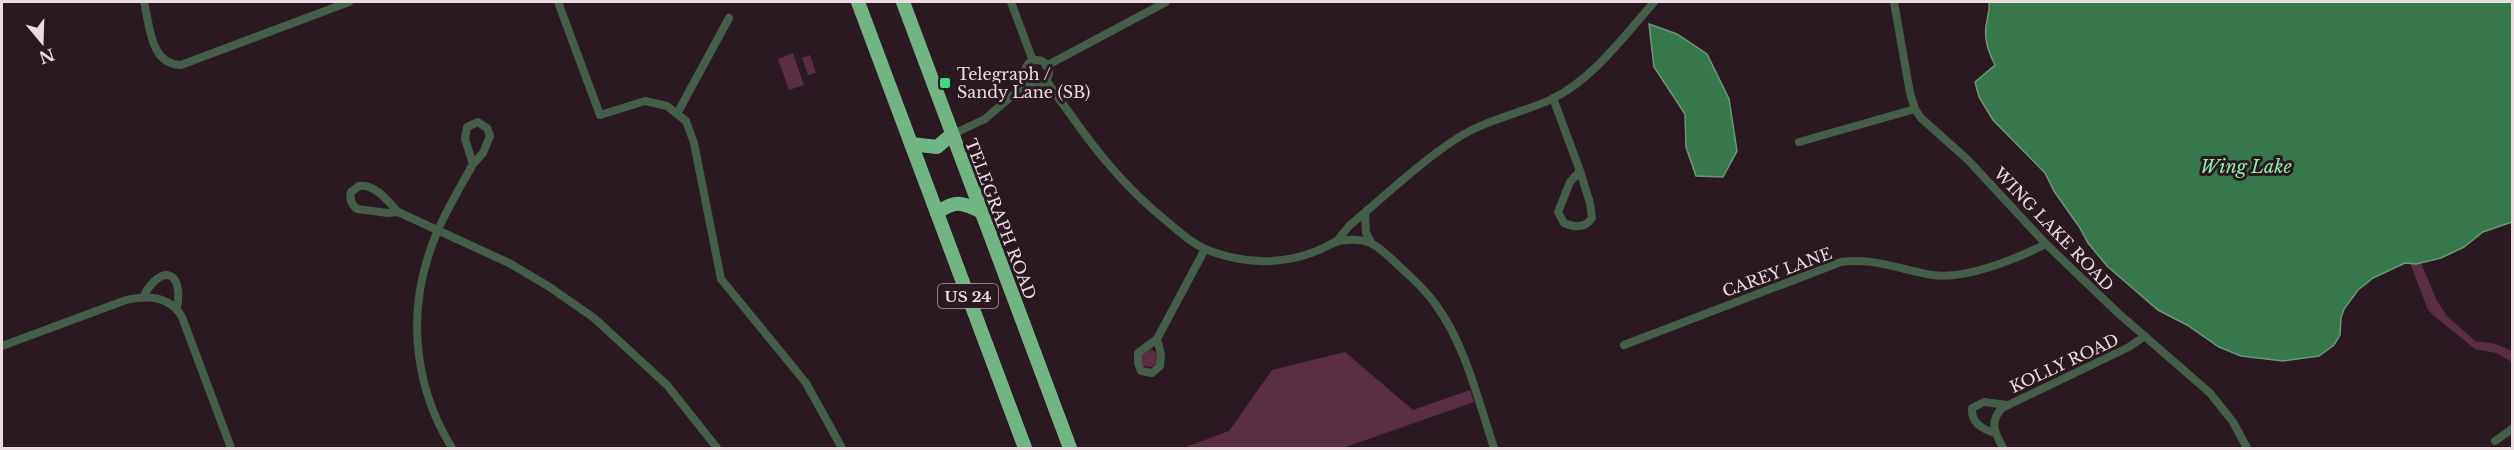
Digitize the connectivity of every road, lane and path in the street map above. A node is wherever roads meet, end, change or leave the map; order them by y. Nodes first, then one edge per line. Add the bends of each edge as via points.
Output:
1 (144, 2) edge
2 (349, 2) edge
3 (558, 2) edge
4 (858, 2) edge
5 (903, 2) edge
6 (1011, 2) edge
7 (1166, 2) edge
8 (1654, 2) edge
9 (1894, 2) edge
10 (729, 18) dead end
11 (1033, 61) junction
12 (1046, 66) junction
13 (1046, 80) junction
14 (1029, 81) junction
15 (1553, 98) junction
16 (1914, 109) junction
17 (678, 112) junction
18 (951, 135) junction
19 (1799, 142) dead end
20 (911, 144) junction
21 (473, 164) junction
22 (1580, 171) junction
23 (980, 211) junction
24 (398, 212) junction
25 (937, 213) junction
26 (1365, 213) junction
27 (438, 230) junction
28 (1337, 241) junction
29 (1371, 242) junction
30 (2046, 244) junction
31 (1205, 249) junction
32 (143, 297) junction
33 (177, 308) junction
34 (2145, 336) junction
35 (1157, 339) dead end
36 (1624, 345) dead end
37 (2, 346) edge
38 (2007, 405) junction
39 (2512, 429) edge
40 (1995, 433) junction
41 (2495, 441) dead end
42 (231, 448) edge
43 (452, 448) edge
44 (717, 448) edge
45 (842, 448) edge
46 (1025, 448) edge
47 (1070, 448) edge
48 (1494, 448) edge
49 (2003, 448) edge
50 (2247, 448) edge

1 - 2 street via 157,53 173,65 189,64
3 - 17 street via 600,115 645,101
4 - 20 highway, US 24
5 - 18 highway, TELEGRAPH ROAD / US 24
6 - 11 street
7 - 12 street
8 - 15 street via 1593,68
9 - 16 street
10 - 17 street
11 - 12 street
11 - 14 street via 1025,70
12 - 13 street
13 - 14 street via 1038,84
13 - 31 street via 1113,171 1149,207
14 - 18 street via 985,119
15 - 22 street
15 - 26 street via 1459,138
16 - 19 street
16 - 30 street, WING LAKE ROAD
17 - 45 street via 686,120 694,143 721,279 806,383
18 - 20 highway via 937,147
18 - 23 highway, TELEGRAPH ROAD / US 24
20 - 25 highway, US 24
21 - 21 street via 490,136 478,122 465,132
21 - 27 street
22 - 22 street via 1592,218 1575,227 1561,219 1558,208
23 - 25 highway via 955,202
23 - 47 highway, TELEGRAPH ROAD / US 24
24 - 24 street via 370,187 359,186 351,192 351,202 357,209
24 - 27 street
25 - 46 highway, US 24
26 - 28 street
26 - 29 street via 1366,233
27 - 43 street via 419,293 418,350 431,404
27 - 44 street via 530,274 594,318 667,385
28 - 29 street
28 - 31 street via 1315,252 1278,261 1239,259
29 - 48 street via 1415,280 1449,324
30 - 34 street, WING LAKE ROAD
30 - 36 street, CAREY LANE via 1947,276 1878,262 1841,262
31 - 35 street
32 - 33 street via 161,299
32 - 33 street via 158,276 166,275 179,288
32 - 37 street via 112,304
33 - 42 street
34 - 38 street, KOLLY ROAD
34 - 50 street, WING LAKE ROAD via 2210,393
38 - 40 street, KOLLY ROAD via 1995,417
38 - 40 street via 1984,402 1972,408 1979,426
39 - 41 street
40 - 49 street

